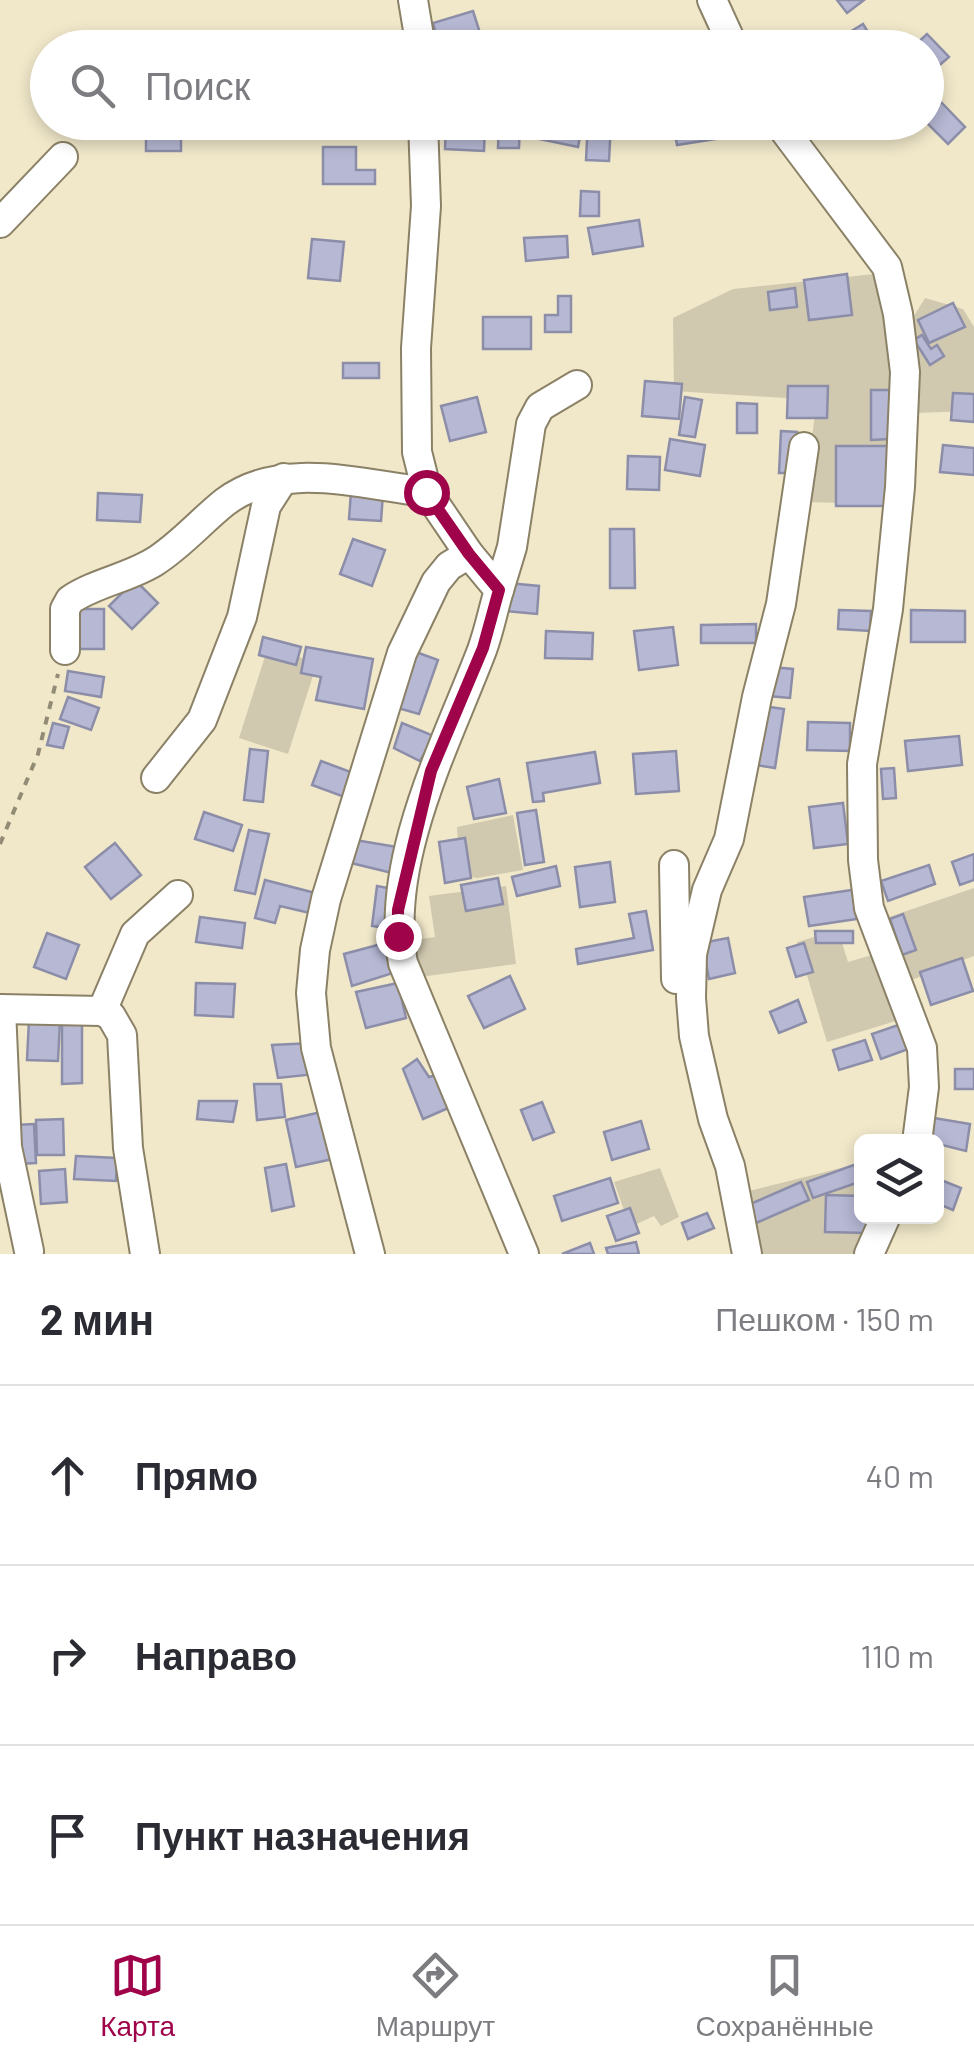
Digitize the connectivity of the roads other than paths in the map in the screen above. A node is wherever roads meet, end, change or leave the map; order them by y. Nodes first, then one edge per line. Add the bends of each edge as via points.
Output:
1 (413, 0) edge
2 (712, 0) edge
3 (419, 30) edge
4 (726, 30) edge
5 (424, 140) edge
6 (791, 140) edge
7 (63, 157) dead end
8 (0, 224) edge
9 (577, 385) dead end
10 (804, 447) dead end
11 (284, 478) junction
12 (426, 492) junction
13 (469, 554) junction
14 (499, 590) junction
15 (65, 650) road end
16 (156, 778) dead end
17 (674, 866) dead end
18 (178, 894) dead end
19 (0, 1009) edge
20 (102, 1011) junction
21 (702, 1073) junction
22 (918, 1134) edge
23 (882, 1224) edge
24 (29, 1251) dead end
25 (145, 1254) edge
26 (370, 1254) edge
27 (524, 1254) edge
28 (747, 1254) edge
29 (869, 1254) edge

1 - 3 street
2 - 4 street
5 - 12 street via 416,410
6 - 22 street via 886,267 898,314 905,372 900,486 862,764 863,860 869,908 922,1048
7 - 8 street
9 - 14 street via 540,408 531,424
10 - 21 street via 781,604 729,840 707,890 692,954 690,998
11 - 12 street
11 - 15 street via 228,500 156,561 70,600
11 - 16 street via 266,506 242,617 202,720
12 - 13 street
13 - 14 street
13 - 26 street via 436,582 402,653 315,950 310,993 316,1048
14 - 27 street via 483,648 431,771 398,910 398,936 402,962
17 - 21 street via 676,1004
18 - 20 street via 136,934
19 - 20 street
19 - 24 street via 7,1148
20 - 25 street via 122,1035 128,1148
21 - 28 street
23 - 29 street

